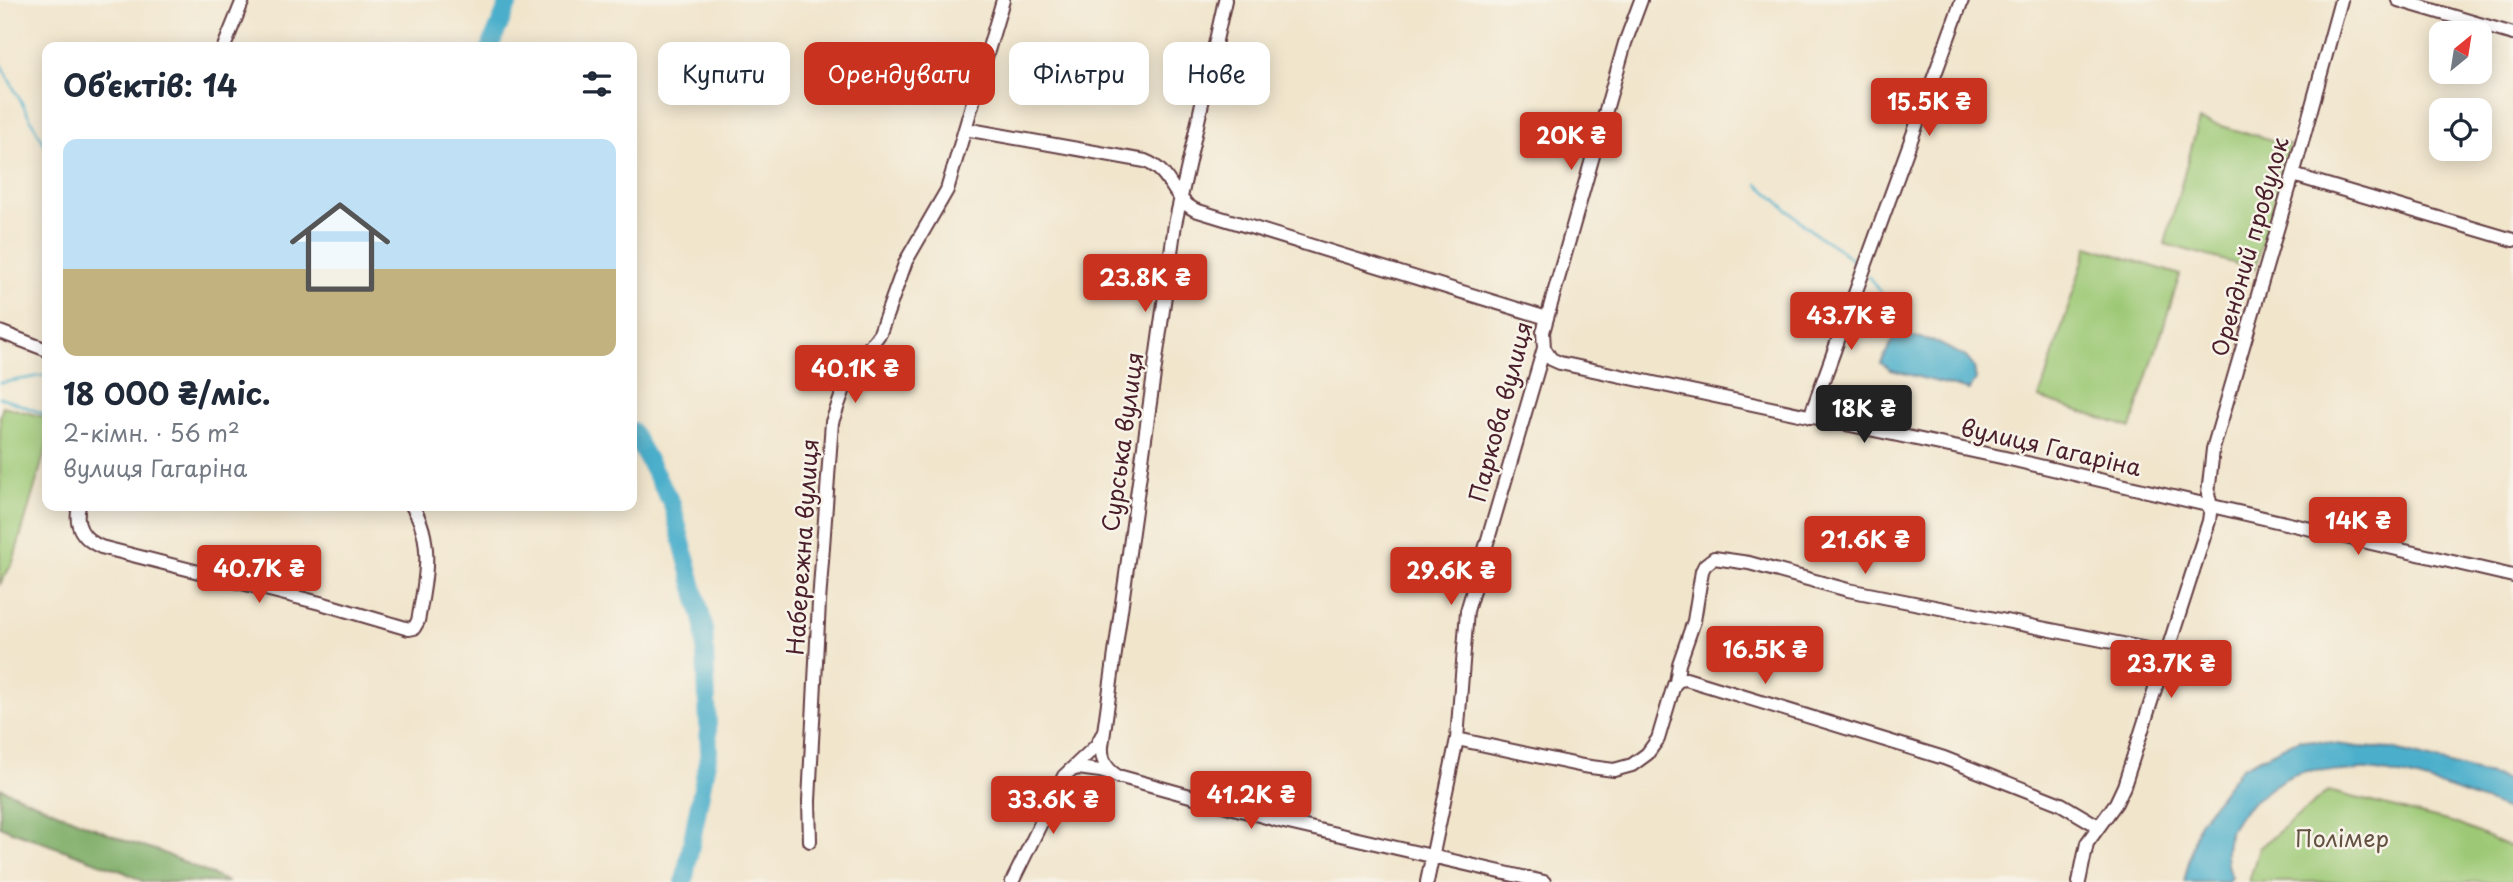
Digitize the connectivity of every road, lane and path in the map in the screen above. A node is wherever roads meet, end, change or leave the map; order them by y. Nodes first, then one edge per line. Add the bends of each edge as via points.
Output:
1 (243, 0) edge
2 (1003, 0) edge
3 (1225, 0) edge
4 (1641, 0) edge
5 (1962, 0) edge
6 (2341, 0) edge
7 (2398, 0) edge
8 (2513, 34) edge
9 (226, 42) edge
10 (965, 129) junction
11 (2293, 175) junction
12 (1181, 201) junction
13 (2513, 240) edge
14 (1547, 318) junction
15 (0, 332) edge
16 (42, 348) edge
17 (1544, 348) junction
18 (1810, 417) junction
19 (2211, 506) junction
20 (79, 511) edge
21 (415, 511) edge
22 (2513, 576) edge
23 (2168, 653) junction
24 (1676, 682) junction
25 (1105, 728) junction
26 (1457, 739) junction
27 (1070, 771) junction
28 (1119, 777) junction
29 (2098, 826) junction
30 (810, 841) dead end
31 (1432, 858) junction
32 (1012, 882) edge
33 (1427, 882) edge
34 (1544, 882) edge
35 (2079, 882) edge

1 - 9 street
2 - 10 street, Набережна вулиця
3 - 12 street, Сурська вулиця
4 - 14 street, Паркова вулиця via 1626,38
5 - 18 street
6 - 11 street, Орендний провулок
7 - 8 street
10 - 12 street via 1145,161 1163,171
10 - 30 street, Набережна вулиця via 947,190 906,261 880,333 849,375 832,422 819,602
11 - 13 street
11 - 19 street, Орендний провулок via 2213,449
12 - 14 street via 1195,210
12 - 25 street, Сурська вулиця
14 - 17 street, Паркова вулиця
15 - 16 street
17 - 18 street, вулиця Гагаріна via 1550,359 1560,363
17 - 26 street, Паркова вулиця via 1467,611
18 - 19 street, вулиця Гагаріна
19 - 22 street, вулиця Гагаріна
19 - 23 street, Орендний провулок
20 - 21 street via 83,536 101,547 409,629 418,621 426,575 426,543
23 - 24 street via 1848,590 1714,558 1702,571 1694,621
23 - 29 street, Орендний провулок via 2124,786
24 - 26 street via 1658,739 1632,765 1614,770
24 - 29 street via 1690,679 1944,758 2061,804
25 - 27 street, Сурська вулиця via 1096,746
25 - 28 street, Сурська вулиця via 1101,754 1107,768
26 - 31 street, Паркова вулиця
27 - 28 street via 1089,769
27 - 32 street, Сурська вулиця via 1063,776
28 - 31 street
29 - 35 street, Орендний провулок via 2087,843
31 - 33 street, Паркова вулиця
31 - 34 street

